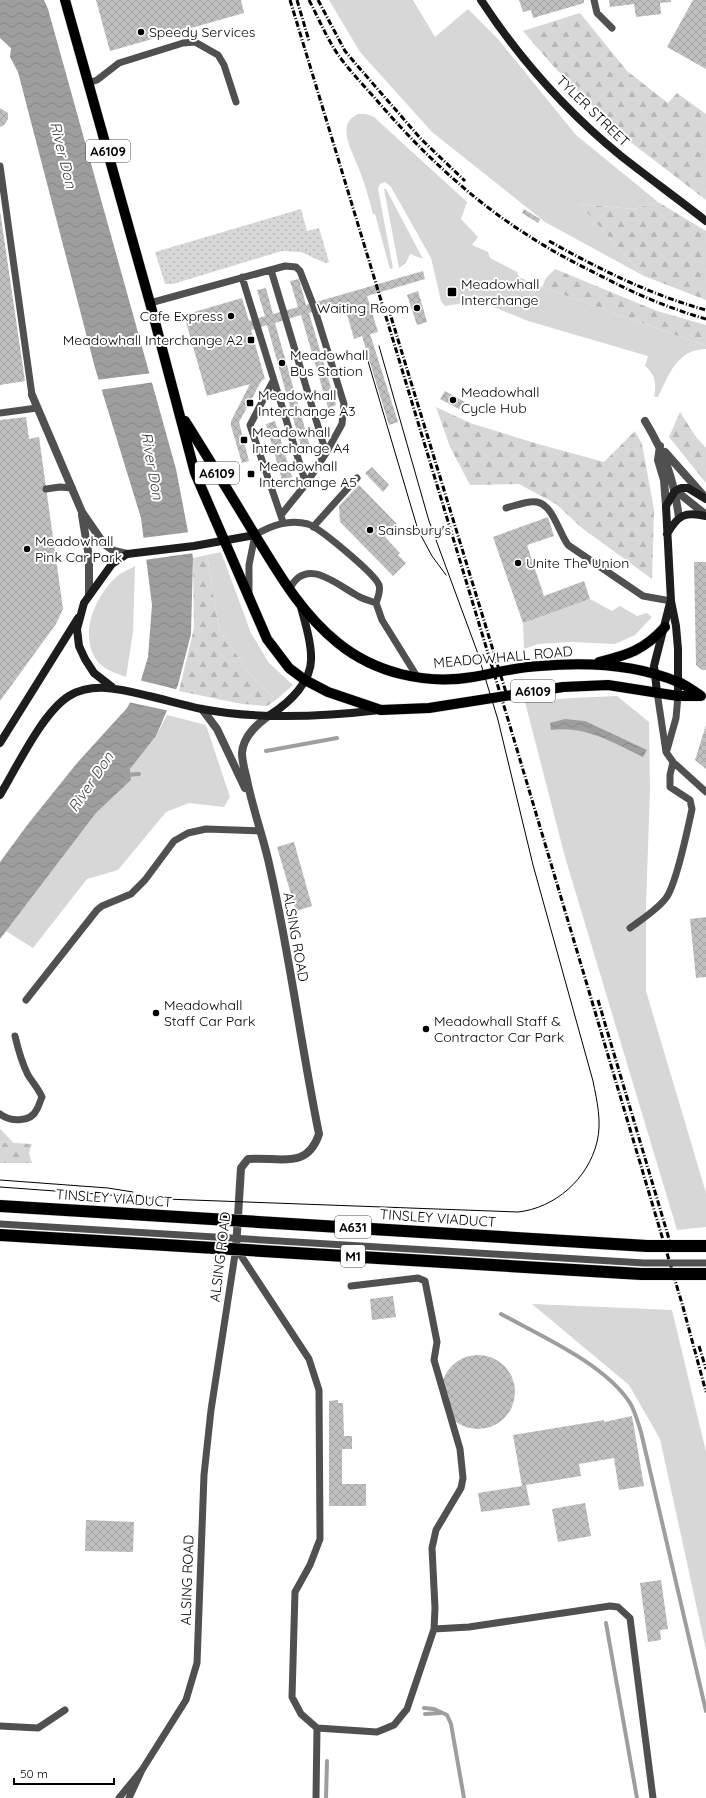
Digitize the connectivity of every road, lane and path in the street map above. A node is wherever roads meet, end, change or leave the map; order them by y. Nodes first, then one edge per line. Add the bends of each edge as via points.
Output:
1 (65, 0) edge
2 (481, 0) edge
3 (594, 0) edge
4 (612, 28) dead end
5 (88, 83) junction
6 (236, 102) dead end
7 (0, 166) edge
8 (706, 221) edge
9 (271, 270) junction
10 (242, 277) junction
11 (150, 303) junction
12 (273, 381) junction
13 (32, 395) joint
14 (37, 408) junction
15 (179, 411) junction
16 (0, 413) edge
17 (645, 421) dead end
18 (660, 445) junction
19 (326, 453) junction
20 (357, 478) dead end
21 (664, 480) junction
22 (306, 484) junction
23 (72, 488) junction
24 (46, 489) dead end
25 (676, 491) junction
26 (706, 498) edge
27 (666, 506) junction
28 (506, 508) dead end
29 (82, 512) junction
30 (282, 515) junction
31 (706, 515) edge
32 (679, 518) junction
33 (282, 523) junction
34 (313, 527) junction
35 (666, 534) junction
36 (255, 535) junction
37 (226, 540) junction
38 (127, 554) junction
39 (289, 590) junction
40 (89, 595) junction
41 (249, 597) junction
42 (671, 601) junction
43 (376, 603) junction
44 (301, 607) junction
45 (80, 614) junction
46 (665, 627) junction
47 (589, 665) junction
48 (653, 675) junction
49 (418, 678) junction
50 (305, 680) junction
51 (678, 682) junction
52 (112, 687) junction
53 (657, 692) junction
54 (678, 696) junction
55 (704, 696) edge
56 (202, 709) junction
57 (381, 710) junction
58 (270, 715) junction
59 (0, 743) edge
60 (666, 752) junction
61 (673, 762) junction
62 (706, 792) edge
63 (0, 795) edge
64 (251, 799) junction
65 (260, 831) junction
66 (630, 928) dead end
67 (26, 1000) dead end
68 (15, 1036) dead end
69 (0, 1114) edge
70 (0, 1206) edge
71 (0, 1214) edge
72 (0, 1224) edge
73 (0, 1235) edge
74 (0, 1243) edge
75 (706, 1246) edge
76 (236, 1248) junction
77 (706, 1253) edge
78 (706, 1263) edge
79 (706, 1274) edge
80 (706, 1281) edge
81 (351, 1286) dead end
82 (434, 1629) junction
83 (65, 1710) dead end
84 (0, 1726) edge
85 (317, 1728) junction
86 (142, 1770) junction
87 (119, 1798) edge
88 (129, 1798) edge
89 (316, 1798) edge
90 (653, 1798) edge

1 - 5 main road, MEADOWHALL ROAD / A6109
2 - 8 street, TYLER STREET via 531,68 556,95 620,155
3 - 4 lane via 597,13
5 - 6 lane via 97,80 120,63 183,43 195,42 218,55 224,65
5 - 11 main road, MEADOWHALL ROAD / A6109
7 - 13 lane
9 - 10 lane
9 - 19 lane
9 - 19 lane via 292,266 300,271 344,404 342,424
10 - 11 lane
10 - 12 lane
11 - 15 main road, MEADOWHALL ROAD / A6109
12 - 22 lane
12 - 30 lane via 250,425 276,507
13 - 14 street
14 - 16 lane
14 - 23 street
15 - 36 main road, MEADOWHALL ROAD / A6109
15 - 37 main road, MEADOWHALL ROAD / A6109 via 195,473
17 - 18 street
18 - 21 street via 658,460
18 - 25 street
18 - 26 street
19 - 22 lane
20 - 34 lane
21 - 25 street
21 - 27 street
22 - 30 lane
23 - 24 lane
23 - 29 street
25 - 26 street via 688,488
25 - 27 street
25 - 31 street
25 - 32 street
27 - 35 street
28 - 42 lane via 536,502 544,505 568,545 643,596
29 - 38 street via 104,544 114,551
29 - 40 street via 89,557
30 - 33 lane
31 - 32 street via 691,512
32 - 35 street
33 - 34 lane via 308,524
33 - 36 lane
34 - 43 lane via 325,533 376,580 380,592
35 - 42 street
36 - 37 street
36 - 39 main road, MEADOWHALL ROAD / A6109
36 - 41 lane, MEADOWHALL ROAD / A6109 via 249,565
37 - 38 street
37 - 41 main road, MEADOWHALL ROAD / A6109
38 - 40 street via 112,564
39 - 43 lane via 294,581 301,576 315,574 328,577 360,597
39 - 44 main road, MEADOWHALL ROAD / A6109
40 - 45 street
41 - 50 main road, MEADOWHALL ROAD / A6109 via 278,655
42 - 46 street
42 - 51 street via 676,626
43 - 49 lane via 382,620
44 - 49 main road, MEADOWHALL ROAD / A6109 via 353,654 381,667
44 - 50 street, MEADOWHALL ROAD via 312,656
45 - 52 street via 77,630 79,646 94,673
45 - 59 street
46 - 47 main road via 640,649 625,656
46 - 48 street
47 - 48 main road, MEADOWHALL ROAD / A6109 via 630,669
47 - 49 main road, MEADOWHALL ROAD / A6109 via 526,667 472,677
48 - 51 main road, MEADOWHALL ROAD / A6109
48 - 53 street
50 - 57 main road, MEADOWHALL ROAD / A6109 via 328,692
50 - 58 street, MEADOWHALL ROAD via 283,707
51 - 54 street
51 - 55 main road, MEADOWHALL ROAD / A6109
52 - 56 street
52 - 63 street via 82,691 57,706 34,738
53 - 54 main road, MEADOWHALL ROAD / A6109
53 - 57 main road, MEADOWHALL ROAD / A6109 via 608,685 563,687 464,704
53 - 60 lane
54 - 55 main road, MEADOWHALL ROAD / A6109
54 - 60 lane via 676,718
56 - 58 street
56 - 64 street, ALSING ROAD via 216,729
57 - 58 street, MEADOWHALL ROAD via 342,714
58 - 64 street, ALSING ROAD via 252,730 242,752
60 - 61 lane
61 - 62 lane
61 - 66 lane via 670,787 690,800 692,809 667,898
64 - 65 street, ALSING ROAD
65 - 67 lane via 206,829 188,833 174,841 145,880 131,894 97,910
65 - 76 street, ALSING ROAD via 270,868 319,1134 316,1145 309,1153 295,1160 248,1159 241,1168
68 - 69 lane via 23,1063 42,1097 37,1111 25,1120 13,1120
70 - 75 highway, TINSLEY VIADUCT / A631, bridge via 647,1246
71 - 77 highway, TINSLEY VIADUCT / M1 via 646,1252
72 - 78 lane, bridge via 644,1263
73 - 79 highway, M1, bridge via 641,1274
74 - 80 highway via 642,1281
76 - 85 lane via 309,1358 319,1390 320,1539 310,1565 295,1592 292,1697 301,1714
76 - 86 lane, ALSING ROAD via 211,1410 204,1475 197,1663 186,1700
81 - 82 lane via 418,1278 425,1281 429,1297 437,1342 434,1360 460,1449 463,1478 461,1488 436,1530 432,1548
82 - 85 lane via 407,1709 394,1725 377,1732
82 - 90 lane via 469,1628 610,1606 618,1607 630,1618
83 - 84 lane via 38,1728
85 - 89 lane
86 - 87 lane, ALSING ROAD
86 - 88 lane, ALSING ROAD

